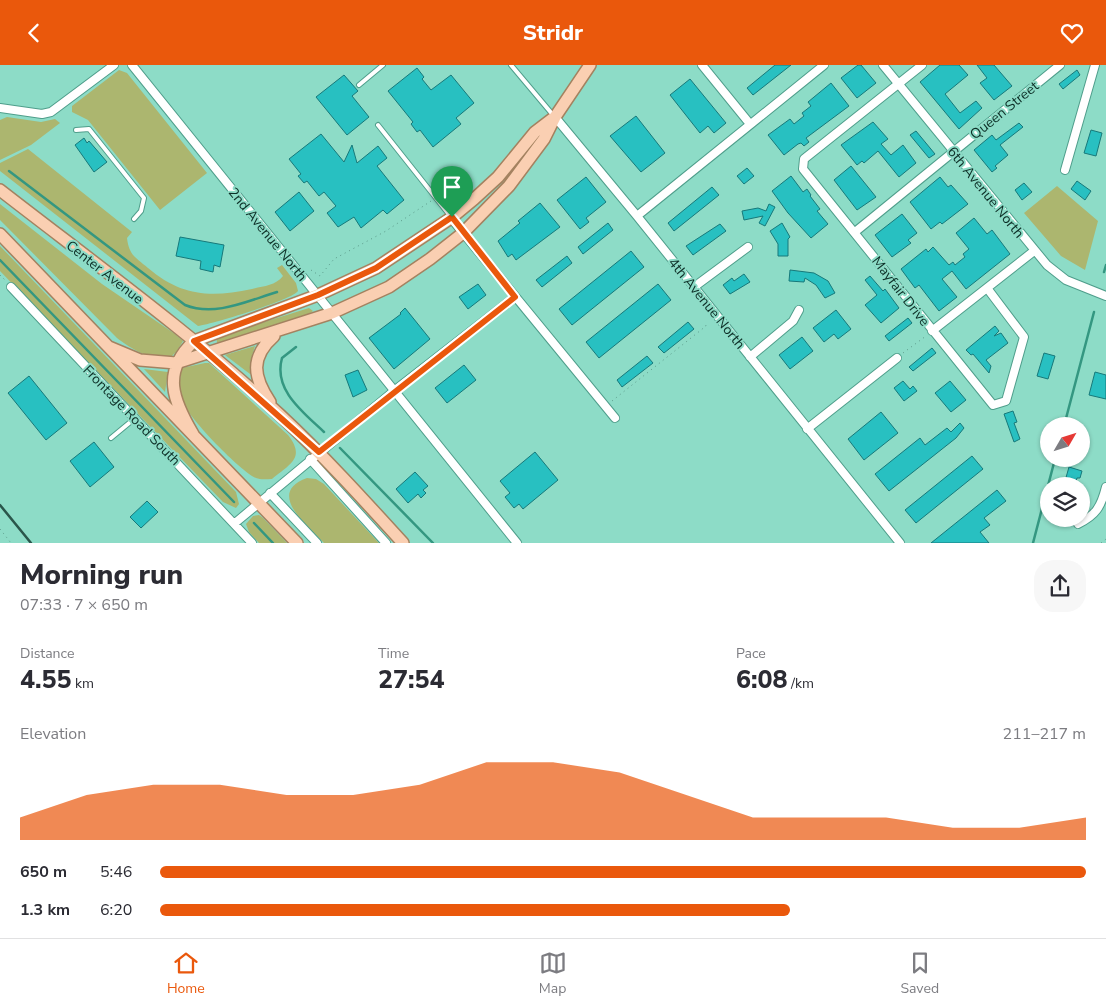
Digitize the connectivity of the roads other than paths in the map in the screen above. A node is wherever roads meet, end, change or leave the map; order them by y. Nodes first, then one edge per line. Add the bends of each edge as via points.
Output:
1 (114, 65) edge
2 (132, 65) edge
3 (383, 65) edge
4 (511, 65) edge
5 (590, 65) edge
6 (702, 65) edge
7 (824, 65) edge
8 (883, 65) edge
9 (922, 65) edge
10 (1060, 65) edge
11 (1095, 65) edge
12 (899, 84) junction
13 (359, 85) dead end
14 (0, 108) edge
15 (554, 117) junction
16 (750, 124) junction
17 (378, 125) dead end
18 (76, 130) dead end
19 (953, 151) junction
20 (1065, 169) dead end
21 (0, 190) edge
22 (637, 216) junction
23 (452, 217) junction
24 (134, 219) dead end
25 (855, 232) junction
26 (463, 233) junction
27 (0, 235) edge
28 (748, 247) dead end
29 (1034, 251) junction
30 (11, 287) dead end
31 (694, 287) junction
32 (987, 288) junction
33 (318, 295) junction
34 (1106, 296) edge
35 (515, 297) junction
36 (799, 310) dead end
37 (332, 313) junction
38 (932, 331) junction
39 (278, 332) junction
40 (194, 341) junction
41 (109, 347) junction
42 (210, 354) junction
43 (750, 357) junction
44 (897, 357) road end
45 (176, 363) junction
46 (394, 391) junction
47 (279, 414) junction
48 (136, 417) junction
49 (615, 418) dead end
50 (807, 429) junction
51 (193, 434) junction
52 (111, 438) dead end
53 (314, 456) junction
54 (1106, 487) edge
55 (270, 493) junction
56 (258, 503) junction
57 (1090, 518) edge
58 (235, 523) junction
59 (252, 543) edge
60 (297, 543) edge
61 (317, 543) edge
62 (386, 543) edge
63 (403, 543) edge
64 (517, 543) edge
65 (900, 543) edge

1 - 14 street via 51,112 42,114
2 - 33 street, 2nd Avenue North
3 - 13 lane
4 - 15 lane, 4th Avenue North
5 - 15 main road
6 - 16 street
7 - 16 street
8 - 12 street, 6th Avenue North
9 - 12 street, Mayfair Drive
10 - 19 street, Queen Street
11 - 20 street
12 - 19 street, 6th Avenue North
12 - 25 street, Mayfair Drive via 804,159 803,169
15 - 22 street, 4th Avenue North
15 - 23 main road via 535,132 498,177
15 - 26 main road via 544,139 509,186
16 - 22 street
17 - 23 lane
18 - 24 lane via 89,129 144,198 141,211
19 - 25 street, Queen Street
19 - 29 street, 6th Avenue North
21 - 40 main road, Center Avenue
22 - 31 street, 4th Avenue North
23 - 26 street
23 - 33 main road via 376,268
25 - 38 street, Mayfair Drive
26 - 35 street
26 - 37 main road via 389,287
27 - 41 main road
28 - 31 street
29 - 32 street
29 - 34 street, 6th Avenue North via 1066,280
30 - 48 street, Frontage Road South
31 - 43 street, 4th Avenue North
32 - 38 street
32 - 38 street, Mayfair Drive via 1024,337 1006,401 993,405
33 - 37 street, 2nd Avenue North
33 - 40 main road
35 - 46 street
35 - 49 street
36 - 43 street via 793,321
37 - 39 main road
37 - 46 street, 2nd Avenue North
39 - 42 main road
39 - 47 main road via 263,346 257,367 258,381
40 - 42 main road, Center Avenue
40 - 45 main road
41 - 45 main road via 140,360
41 - 51 main road
42 - 45 main road
42 - 47 main road, Center Avenue
43 - 50 street, 4th Avenue North
44 - 50 street
45 - 51 main road via 174,395
46 - 53 street
46 - 64 street, 2nd Avenue North
47 - 53 main road
48 - 52 lane
48 - 58 street, Frontage Road South
50 - 65 street, 4th Avenue North
51 - 56 main road
53 - 55 street
53 - 62 street
53 - 63 main road
54 - 57 street
55 - 56 street
55 - 61 street
56 - 58 street
56 - 60 main road
58 - 59 street, Frontage Road South

